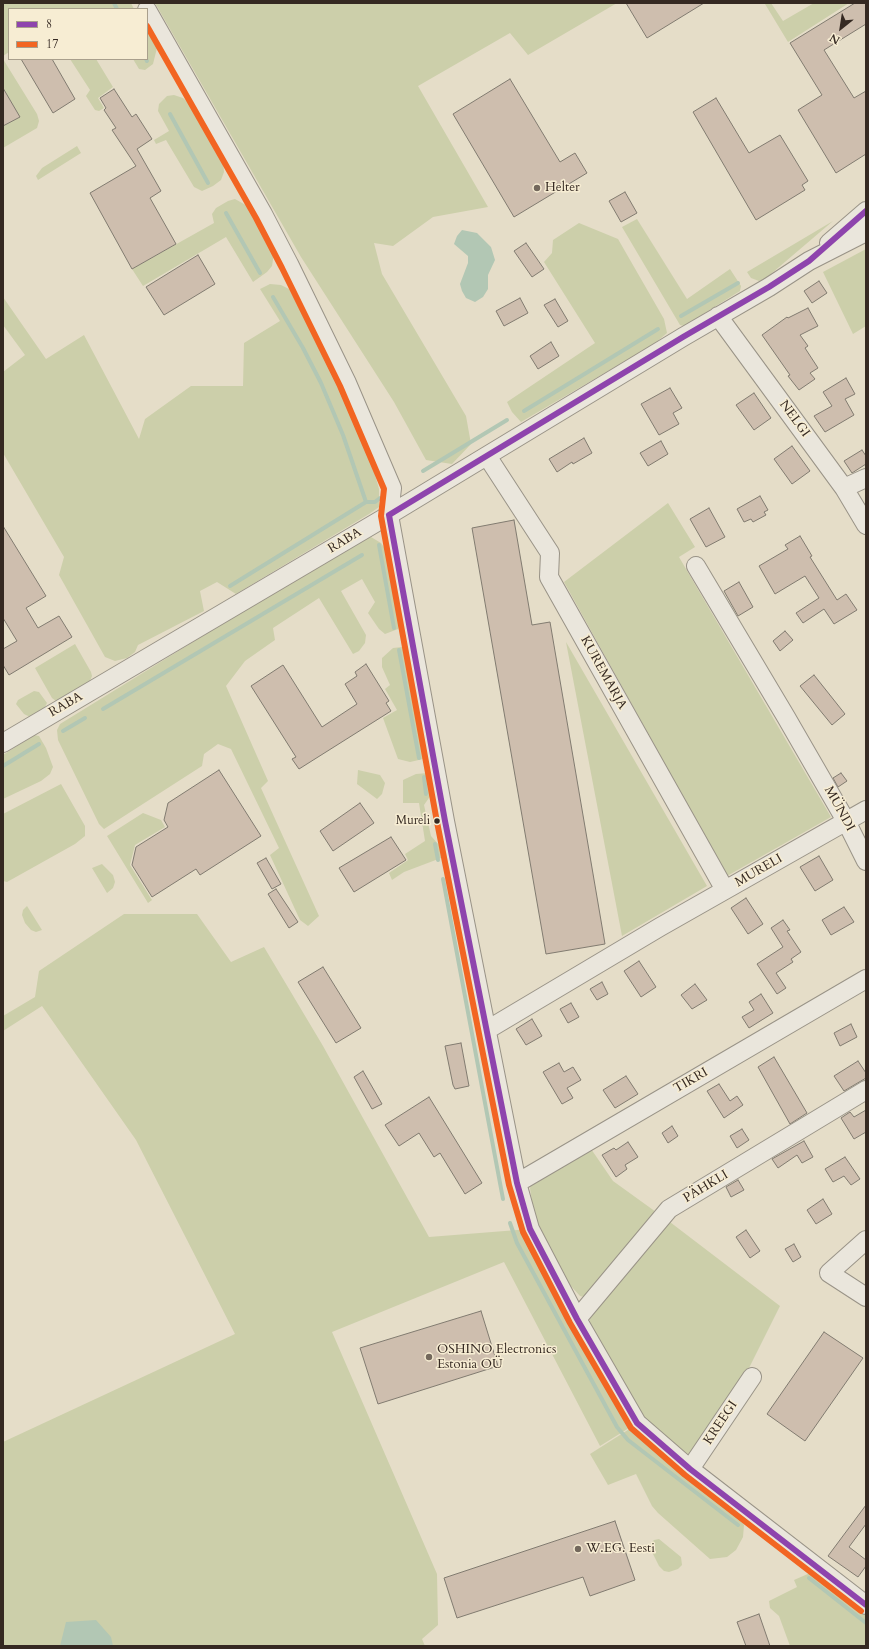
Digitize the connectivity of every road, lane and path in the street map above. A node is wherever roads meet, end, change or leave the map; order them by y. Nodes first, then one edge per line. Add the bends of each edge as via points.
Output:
1 (148, 11) edge
2 (866, 211) edge
3 (866, 232) edge
4 (809, 261) junction
5 (718, 316) junction
6 (487, 456) junction
7 (866, 478) edge
8 (844, 488) junction
9 (389, 515) junction
10 (866, 524) edge
11 (696, 566) dead end
12 (3, 743) edge
13 (866, 810) edge
14 (846, 822) junction
15 (866, 861) edge
16 (725, 890) junction
17 (866, 979) edge
18 (487, 1030) junction
19 (866, 1090) edge
20 (517, 1183) junction
21 (866, 1240) edge
22 (866, 1296) edge
23 (576, 1319) junction
24 (752, 1377) dead end
25 (690, 1469) junction
26 (866, 1605) edge

1 - 9 street via 263,214 318,320 392,488
2 - 4 street, RABA
3 - 4 street, RABA
4 - 5 street, RABA
5 - 6 street, RABA
5 - 8 street, NELGI
6 - 9 street, RABA
6 - 16 street, KUREMARJA via 550,553 549,577
7 - 8 street
8 - 10 street, NELGI
9 - 12 street, RABA
9 - 18 street via 445,821
11 - 14 street, MÜNDI
13 - 14 street, MURELI
14 - 15 street, MÜNDI
14 - 16 street, MURELI
16 - 18 street, MURELI
17 - 20 street, TIKRI
18 - 20 street
19 - 23 street, PÄHKLI via 669,1209
20 - 23 street via 530,1229
21 - 22 street via 829,1273
23 - 25 street via 637,1423
24 - 25 street, KREEGI
25 - 26 street

